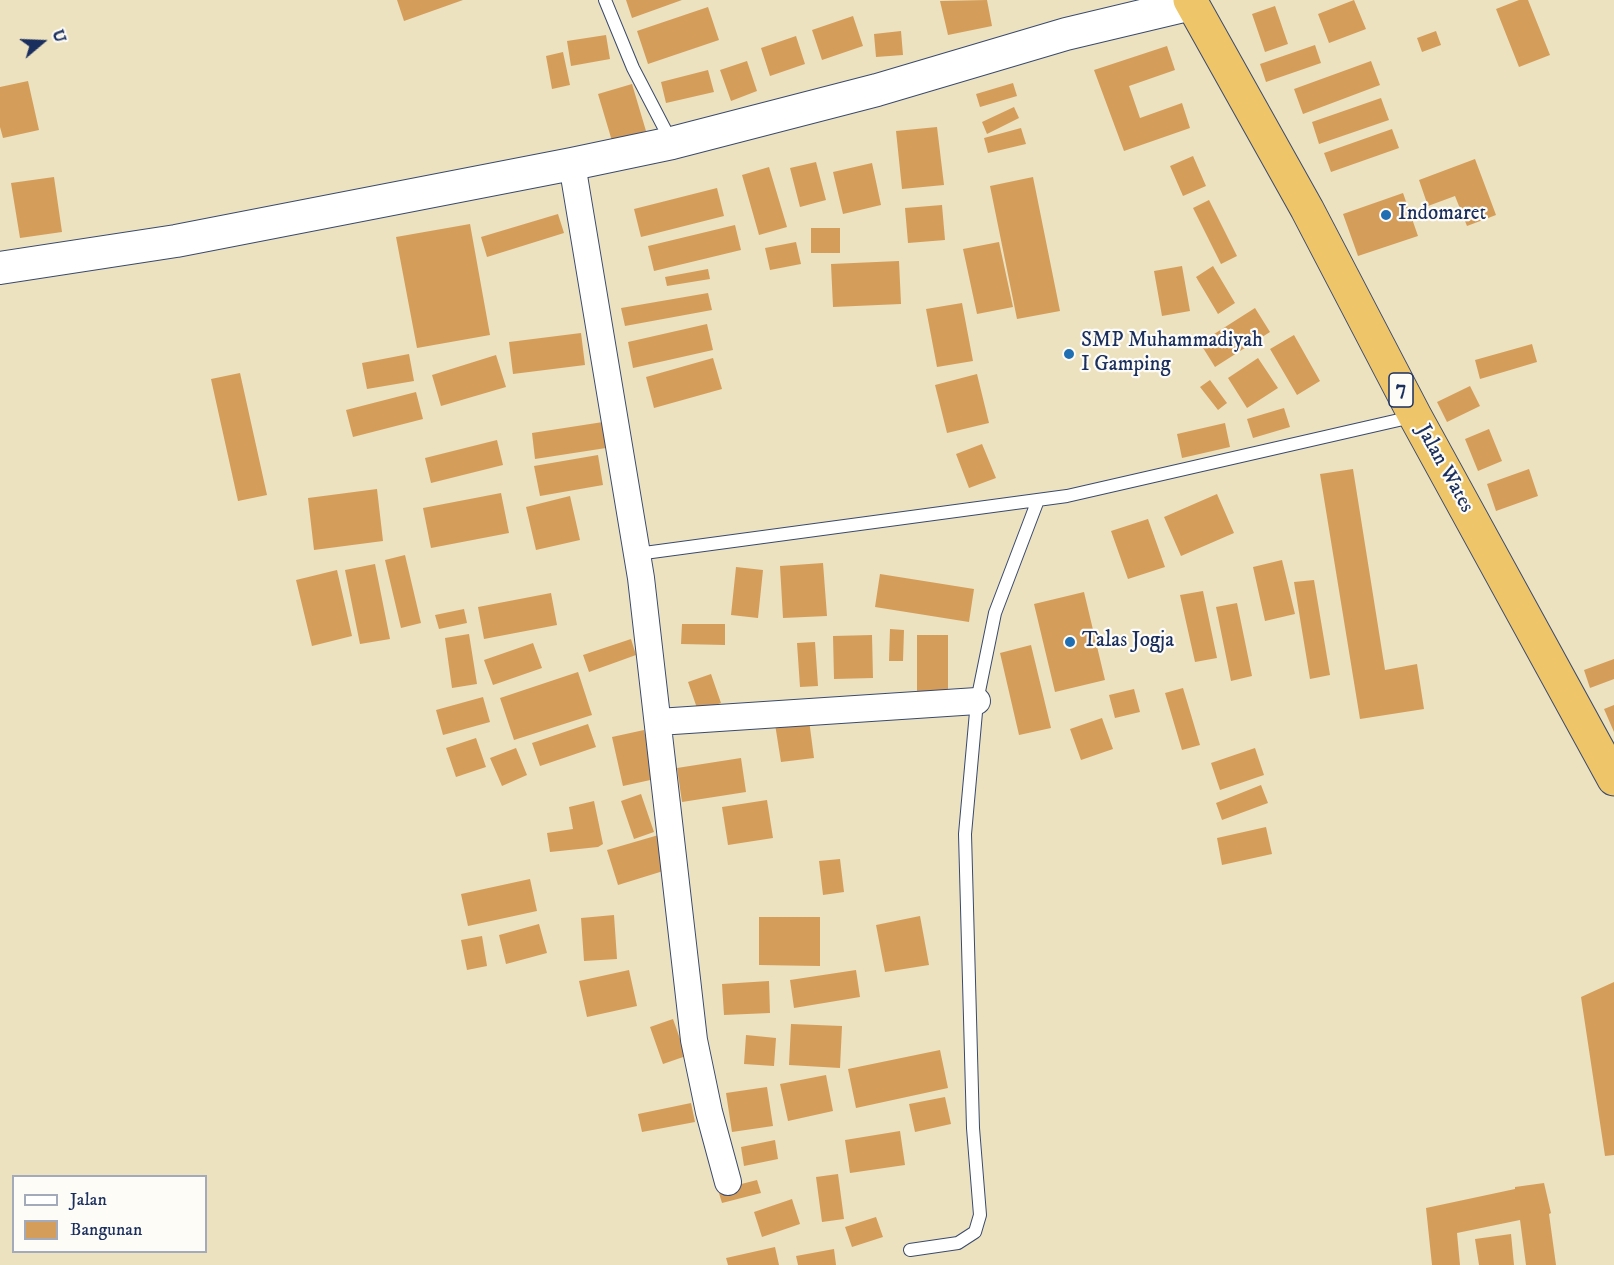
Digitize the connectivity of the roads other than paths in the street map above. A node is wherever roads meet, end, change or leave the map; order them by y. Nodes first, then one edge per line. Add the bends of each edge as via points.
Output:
1 (605, 0) edge
2 (1196, 1) edge
3 (672, 143) junction
4 (572, 164) junction
5 (0, 268) edge
6 (1415, 416) junction
7 (1038, 500) junction
8 (637, 554) junction
9 (977, 701) junction
10 (658, 722) junction
11 (1614, 779) edge
12 (728, 1182) dead end
13 (910, 1250) dead end

1 - 3 lane via 633,68
2 - 3 street
2 - 6 highway, Jalan Wates / 7
3 - 4 street
4 - 5 street via 176,241
4 - 8 street
6 - 7 lane
6 - 11 highway, Jalan Wates / 7
7 - 8 lane
7 - 9 lane via 995,613
8 - 10 street
9 - 10 street
9 - 13 lane via 965,834 973,1128 980,1215 975,1232 958,1243
10 - 12 street via 694,1040

